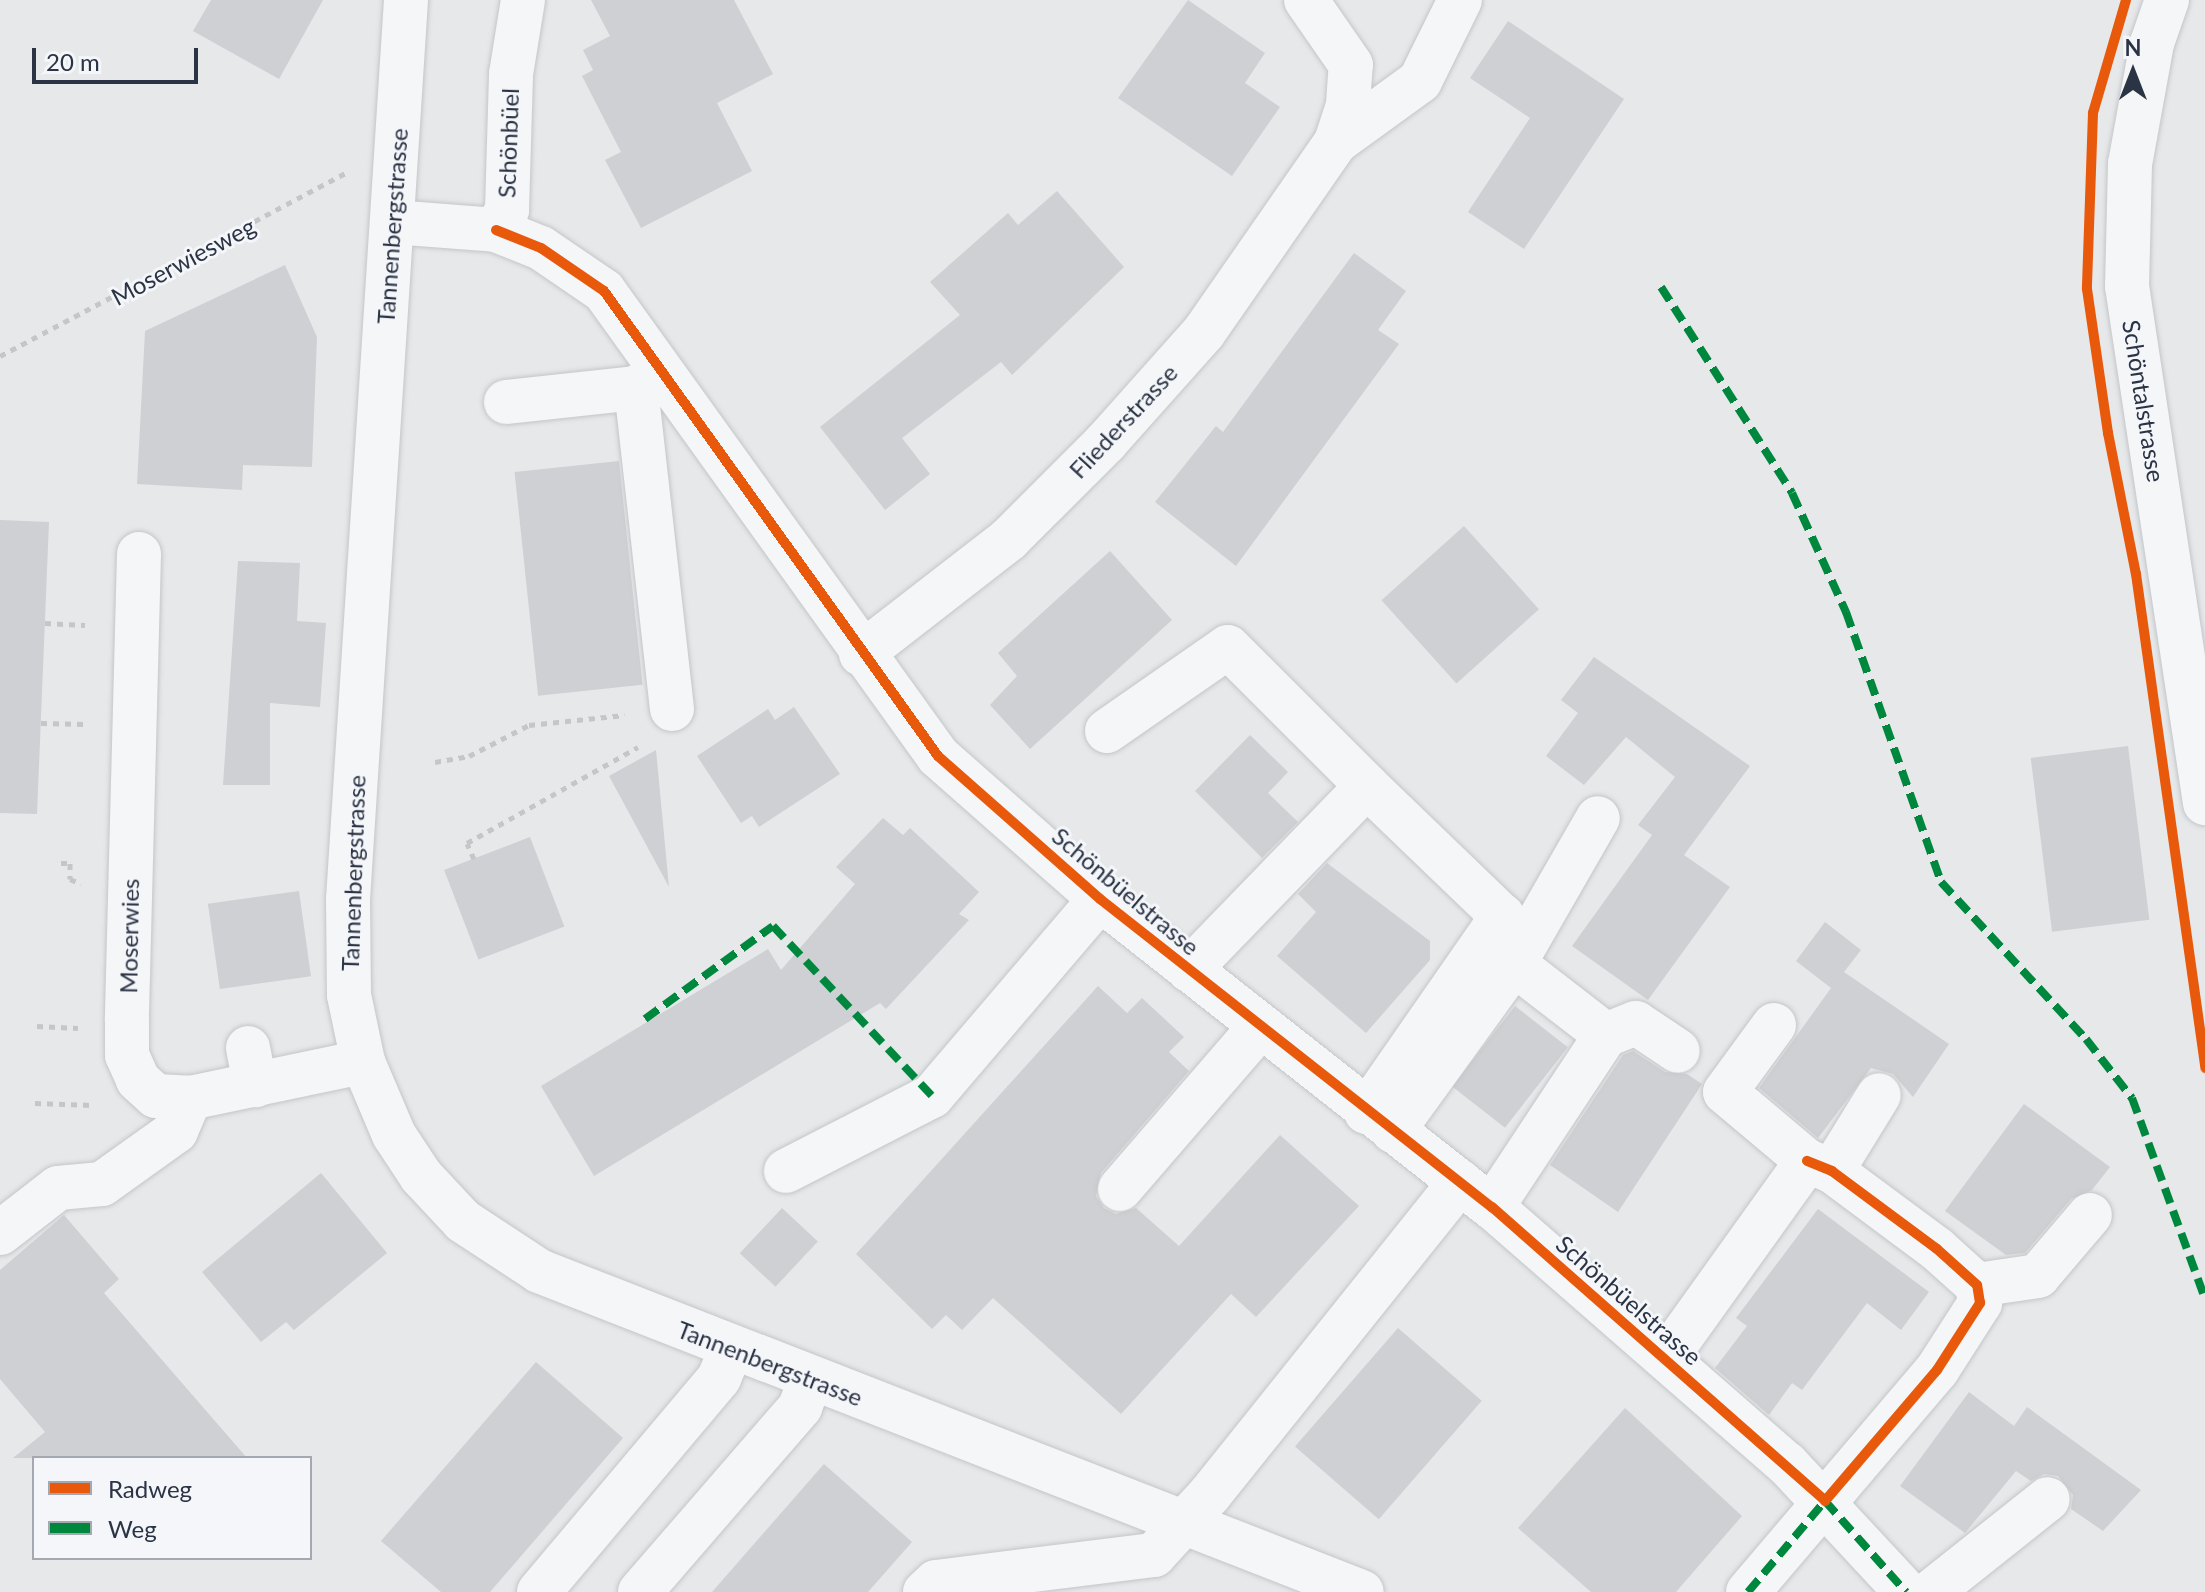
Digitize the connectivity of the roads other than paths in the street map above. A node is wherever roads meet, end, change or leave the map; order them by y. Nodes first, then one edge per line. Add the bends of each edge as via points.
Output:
1 (406, 0) edge
2 (523, 0) edge
3 (1306, 0) edge
4 (1460, 0) edge
5 (2167, 0) edge
6 (1336, 142) junction
7 (393, 222) junction
8 (496, 230) junction
9 (647, 380) junction
10 (506, 402) dead end
11 (139, 554) dead end
12 (861, 654) junction
13 (672, 709) road end
14 (1107, 731) dead end
15 (1367, 786) junction
16 (2205, 803) edge
17 (1598, 818) dead end
18 (1100, 899) junction
19 (1514, 964) junction
20 (1189, 970) junction
21 (1774, 1025) dead end
22 (1260, 1027) junction
23 (1606, 1035) junction
24 (1678, 1051) dead end
25 (363, 1062) junction
26 (1879, 1095) dead end
27 (190, 1098) junction
28 (1379, 1122) junction
29 (1819, 1166) junction
30 (786, 1171) dead end
31 (1120, 1189) dead end
32 (1476, 1194) junction
33 (2090, 1215) dead end
34 (0, 1233) edge
35 (1977, 1285) junction
36 (731, 1350) junction
37 (1666, 1358) junction
38 (811, 1378) junction
39 (2048, 1499) dead end
40 (1825, 1501) junction
41 (1185, 1524) junction
42 (539, 1592) edge
43 (640, 1592) edge
44 (925, 1592) edge
45 (1362, 1592) edge
46 (1748, 1592) edge
47 (1906, 1592) edge
48 (1931, 1592) edge

1 - 7 street, Tannenbergstrasse
2 - 8 street, Schönbüel via 511,74 507,210
3 - 6 street, Fliederstrasse via 1351,65 1348,104
4 - 6 street, Fliederstrasse via 1420,81
5 - 16 street, Schöntalstrasse via 2152,43 2130,164 2127,286
6 - 12 street, Fliederstrasse via 1204,332 1106,442 1009,539
7 - 8 street, Schönbüel
7 - 25 street, Tannenbergstrasse via 348,900 349,995
8 - 9 street, Schönbüelstrasse via 541,248 604,291
9 - 10 street
9 - 12 street, Schönbüelstrasse
9 - 13 street
11 - 27 street, Moserwies via 127,1055 138,1080 156,1096
12 - 18 street, Schönbüelstrasse via 938,756
14 - 15 street via 1228,647
15 - 20 street
15 - 28 street via 1502,916
17 - 19 street
18 - 20 street, Schönbüelstrasse
18 - 30 street via 932,1096
19 - 23 street
19 - 28 street
20 - 22 street, Schönbüelstrasse
21 - 29 street via 1725,1092
22 - 28 street, Schönbüelstrasse
22 - 31 street
23 - 24 street via 1636,1023
23 - 32 street
25 - 27 street, Moserwies via 251,1066
25 - 36 street, Tannenbergstrasse via 394,1135 421,1176 463,1221 539,1271
26 - 29 street
27 - 34 street via 176,1131 102,1184 58,1188
28 - 32 street, Schönbüelstrasse
29 - 35 street
29 - 37 street
32 - 37 street, Schönbüelstrasse
32 - 41 street
33 - 35 street via 2038,1276
35 - 40 street via 1980,1303 1937,1370
36 - 38 street, Tannenbergstrasse
36 - 42 street via 719,1378
37 - 40 street, Schönbüelstrasse
38 - 41 street, Tannenbergstrasse
38 - 43 street via 800,1407
39 - 48 street
40 - 46 street
40 - 47 street, Schönbüelstrasse
41 - 44 street via 1154,1555 936,1582
41 - 45 street, Tannenbergstrasse

